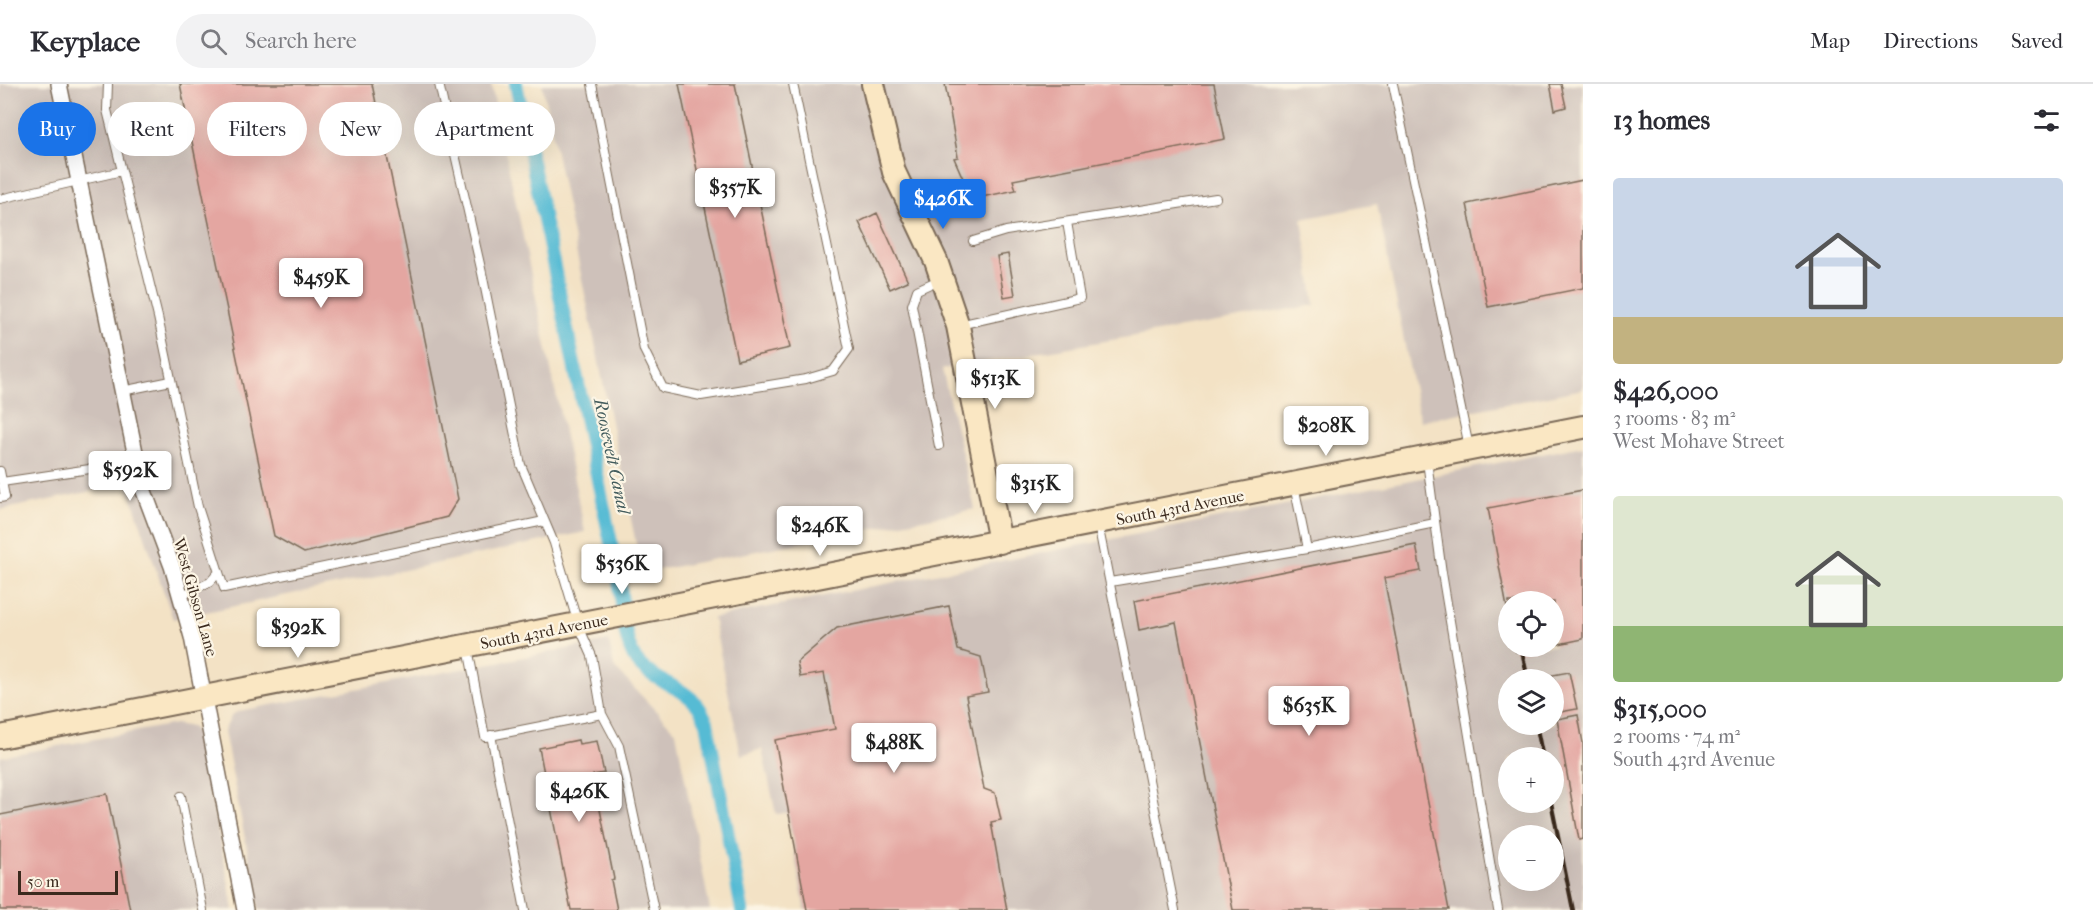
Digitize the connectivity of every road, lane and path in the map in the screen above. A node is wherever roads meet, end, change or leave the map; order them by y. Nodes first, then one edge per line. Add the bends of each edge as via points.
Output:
1 (59, 84) edge
2 (108, 84) edge
3 (439, 84) edge
4 (592, 84) edge
5 (793, 84) edge
6 (873, 84) edge
7 (1393, 84) edge
8 (122, 171) junction
9 (80, 183) junction
10 (1216, 198) dead end
11 (0, 199) edge
12 (1067, 222) junction
13 (973, 242) dead end
14 (942, 278) junction
15 (958, 326) junction
16 (171, 381) junction
17 (122, 391) junction
18 (1583, 427) edge
19 (939, 446) dead end
20 (1469, 449) junction
21 (1426, 458) junction
22 (137, 462) junction
23 (0, 471) edge
24 (2, 482) junction
25 (1294, 484) junction
26 (0, 498) edge
27 (544, 521) junction
28 (1098, 523) junction
29 (1435, 523) junction
30 (1000, 543) junction
31 (1307, 549) junction
32 (218, 573) junction
33 (1110, 582) junction
34 (180, 596) junction
35 (578, 624) junction
36 (468, 646) junction
37 (204, 698) junction
38 (602, 714) junction
39 (491, 735) junction
40 (0, 737) edge
41 (181, 796) dead end
42 (203, 910) edge
43 (246, 910) edge
44 (525, 910) edge
45 (654, 910) edge
46 (1175, 910) edge
47 (1498, 910) edge

1 - 9 street, West Gibson Lane
2 - 8 lane via 107,110
3 - 27 lane via 521,465
4 - 5 lane via 644,350 663,388 701,396 806,379 833,370 849,349
6 - 14 main road via 894,172
7 - 20 lane
8 - 9 lane
8 - 16 lane
9 - 11 lane
9 - 17 street, West Gibson Lane
10 - 12 lane
12 - 13 lane via 1006,231
12 - 15 lane via 1080,298
14 - 15 main road
14 - 19 lane via 917,290 912,305
15 - 30 main road
16 - 17 lane
16 - 32 lane via 198,507
17 - 22 street, West Gibson Lane
18 - 20 main road, South 43rd Avenue
20 - 21 main road, South 43rd Avenue
21 - 25 main road, South 43rd Avenue
21 - 29 lane
22 - 24 lane
22 - 34 street, West Gibson Lane
23 - 24 lane
24 - 26 lane via 5,497
25 - 28 main road, South 43rd Avenue
25 - 31 lane
27 - 32 lane via 224,588
27 - 35 lane
28 - 30 main road, South 43rd Avenue
28 - 33 lane
29 - 31 lane
29 - 47 lane
30 - 35 main road, South 43rd Avenue
31 - 33 lane
32 - 34 lane via 210,582
33 - 46 lane
34 - 37 street, West Gibson Lane
35 - 36 main road, South 43rd Avenue
35 - 38 lane via 592,656
36 - 37 main road, South 43rd Avenue
36 - 39 lane via 485,736
37 - 40 main road, South 43rd Avenue
37 - 43 street, West Gibson Lane
38 - 39 lane
38 - 45 lane via 619,746
39 - 44 lane
41 - 42 lane

